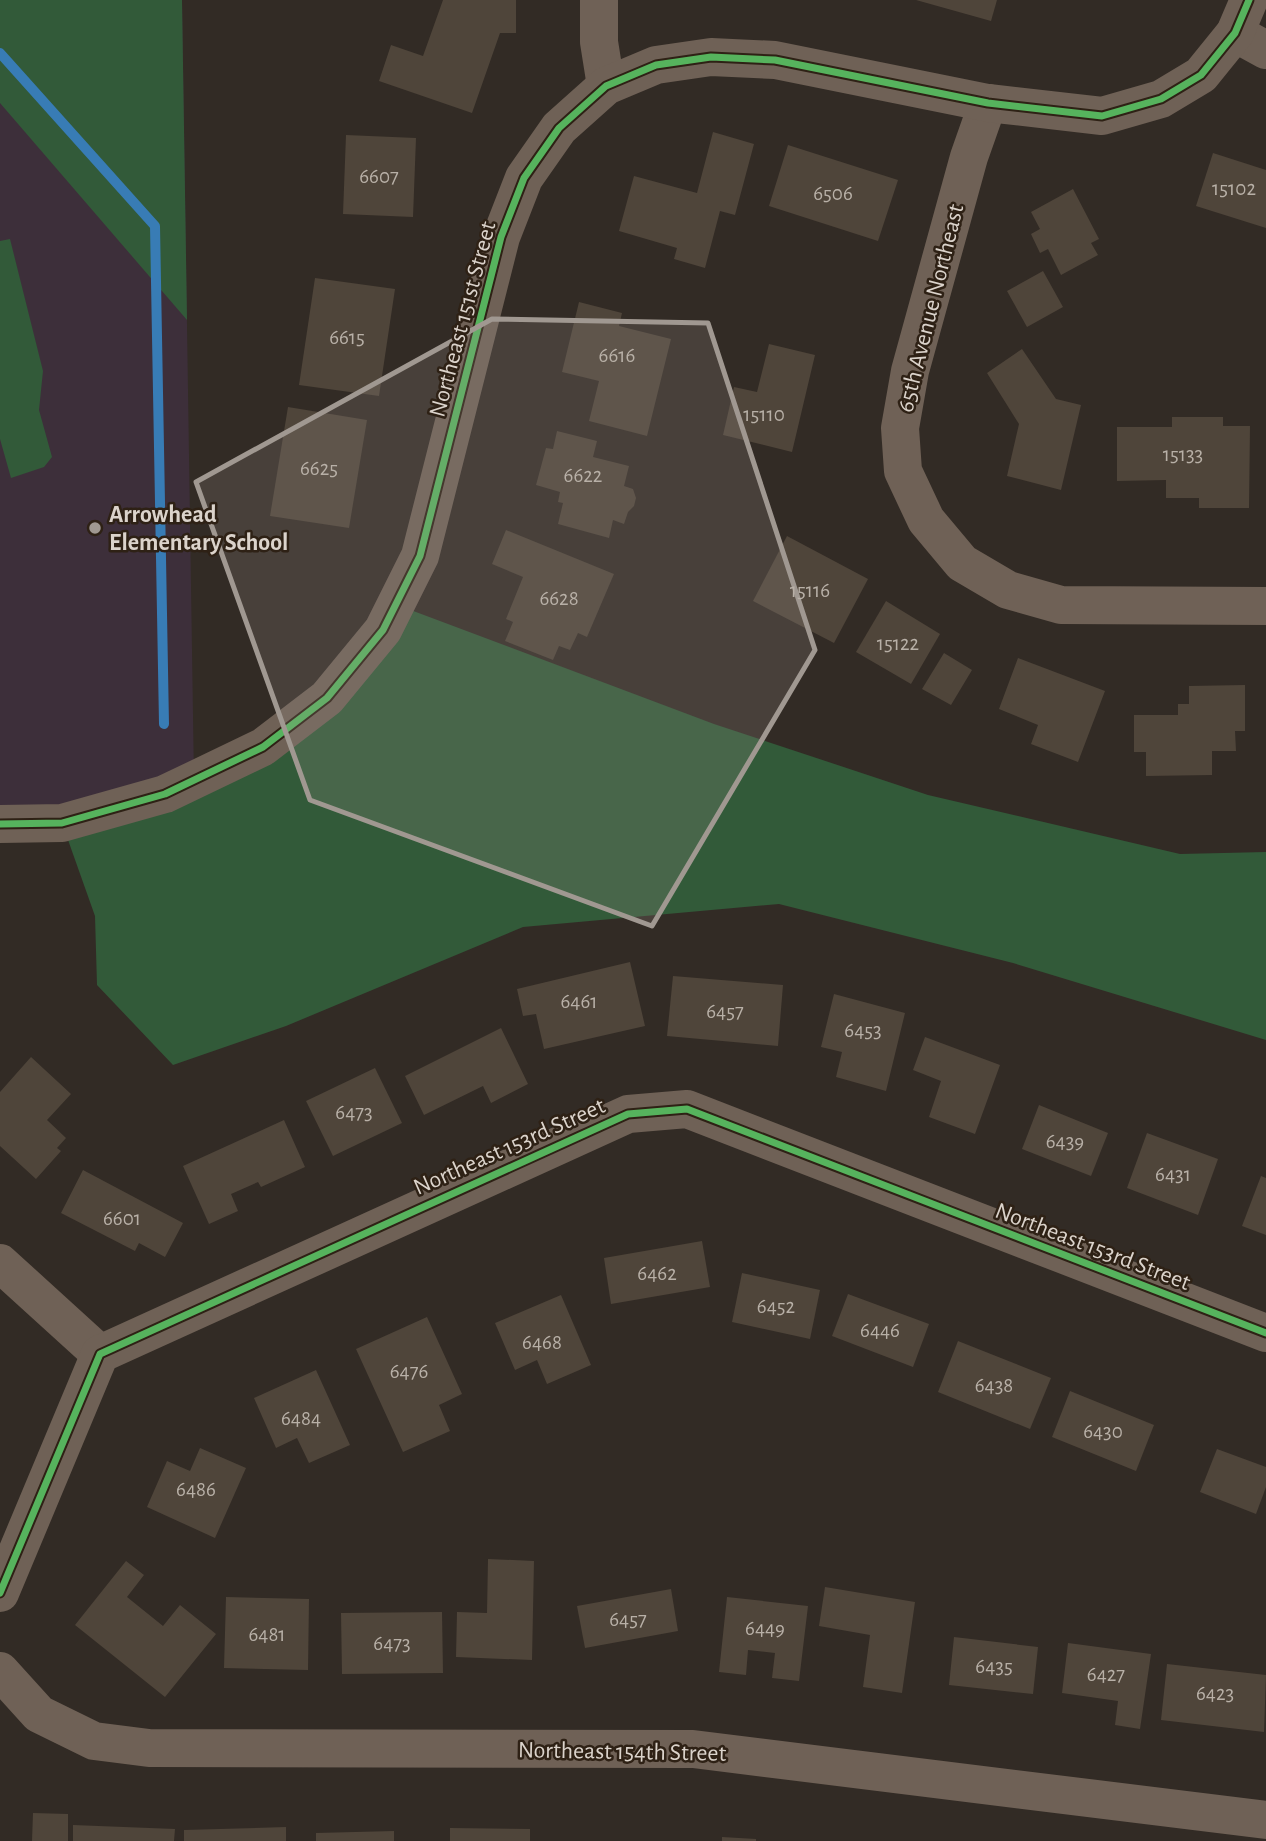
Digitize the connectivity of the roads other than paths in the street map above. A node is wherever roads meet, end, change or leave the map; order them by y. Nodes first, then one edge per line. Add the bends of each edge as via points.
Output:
1 (599, 0) edge
2 (1250, 28) edge
3 (606, 86) junction
4 (988, 103) junction
5 (1266, 606) edge
6 (0, 824) edge
7 (0, 1263) edge
8 (1266, 1333) edge
9 (100, 1354) junction
10 (0, 1593) edge
11 (0, 1671) edge
12 (1266, 1820) edge

1 - 3 street
2 - 4 street, Northeast 151st Street via 1201,75 1161,99 1101,116
3 - 4 street, Northeast 151st Street via 656,65 711,57 775,60
3 - 6 street, Northeast 151st Street via 559,128 524,178 501,237 421,556 383,630 327,698 262,747 165,794 62,823
4 - 5 street, 65th Avenue Northeast via 910,371 900,428 903,471 926,520 962,564 1008,590 1061,605
7 - 9 street
8 - 9 street, Northeast 153rd Street via 687,1109 628,1114
9 - 10 street
11 - 12 street, Northeast 154th Street via 39,1714 94,1741 149,1748 694,1749

